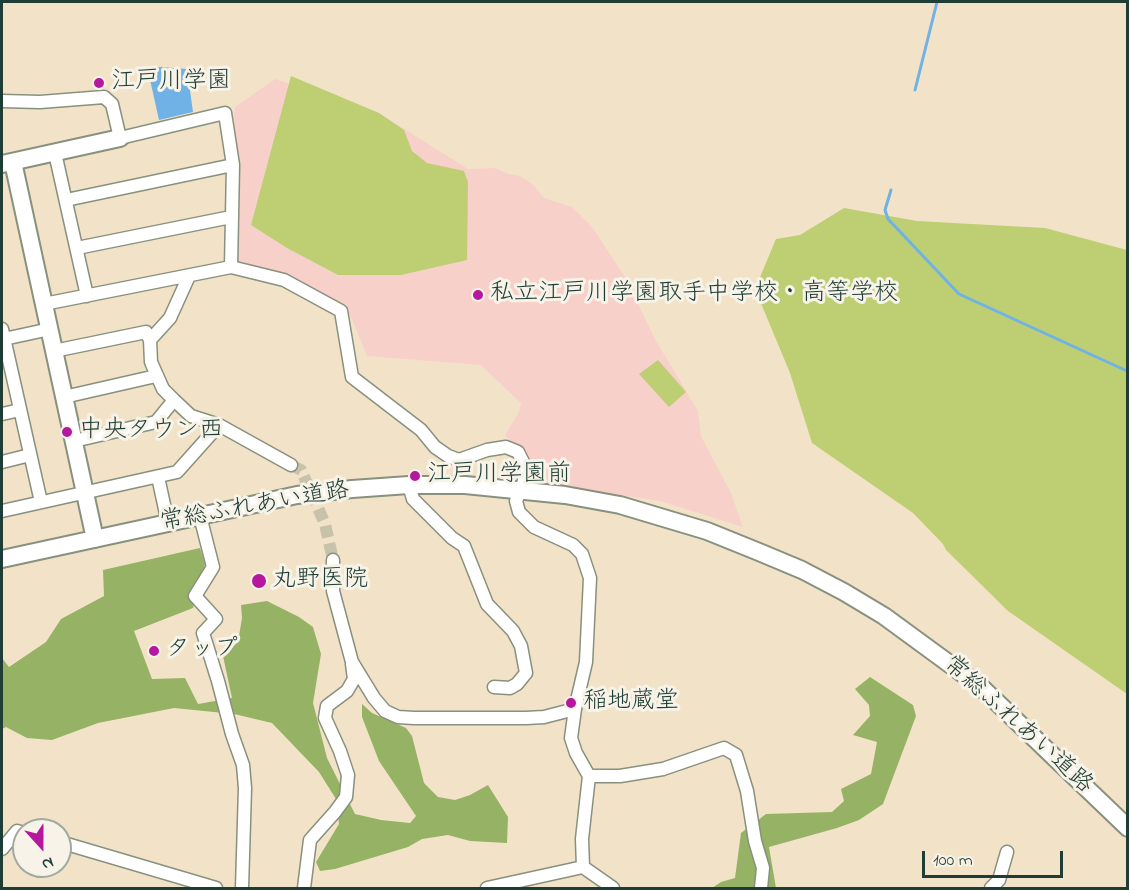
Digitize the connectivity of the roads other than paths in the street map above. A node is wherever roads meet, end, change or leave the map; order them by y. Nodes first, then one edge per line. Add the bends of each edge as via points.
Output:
1 (2, 101) edge
2 (120, 138) junction
3 (55, 153) junction
4 (7, 163) edge
5 (232, 165) junction
6 (66, 200) junction
7 (231, 217) junction
8 (77, 248) junction
9 (231, 267) junction
10 (189, 276) junction
11 (87, 296) junction
12 (44, 304) junction
13 (50, 329) junction
14 (3, 334) edge
15 (150, 340) junction
16 (54, 351) junction
17 (5, 364) edge
18 (156, 376) junction
19 (64, 396) junction
20 (174, 400) junction
21 (20, 410) junction
22 (2, 414) edge
23 (219, 425) junction
24 (74, 441) junction
25 (30, 455) junction
26 (2, 462) edge
27 (291, 465) tunnel mouth
28 (158, 477) junction
29 (409, 485) junction
30 (519, 490) junction
31 (85, 491) junction
32 (41, 502) junction
33 (2, 511) edge
34 (200, 516) junction
35 (168, 523) junction
36 (95, 539) junction
37 (2, 559) edge
38 (333, 560) tunnel mouth
39 (352, 662) junction
40 (494, 687) dead end
41 (575, 709) junction
42 (589, 776) junction
43 (1128, 828) edge
44 (12, 837) edge
45 (72, 846) edge
46 (2, 849) edge
47 (1007, 852) dead end
48 (583, 867) junction
49 (216, 888) edge
50 (242, 888) edge
51 (304, 888) edge
52 (488, 888) edge
53 (612, 888) edge
54 (761, 888) edge
55 (991, 888) edge

1 - 2 street via 104,97 112,104
2 - 3 street
2 - 5 street via 225,113
3 - 4 street
3 - 6 street
4 - 12 street
5 - 6 street
5 - 7 street
6 - 8 street
7 - 8 street
7 - 9 street
8 - 11 street
9 - 10 street
9 - 30 street via 284,280 341,310 352,377 448,456 459,460 506,447 518,452 525,465
10 - 11 street
10 - 15 street via 170,318
11 - 12 street
12 - 13 street
13 - 14 street
13 - 16 street
14 - 17 street
15 - 16 street via 146,332
15 - 18 street
16 - 19 street
17 - 21 street
18 - 19 street
18 - 20 street
19 - 24 street
20 - 23 street via 191,416
20 - 24 street via 156,422
21 - 22 street
21 - 25 street
23 - 27 street
23 - 28 street via 177,472
24 - 31 street
25 - 26 street
25 - 32 street
28 - 31 street
28 - 35 street
29 - 30 street, 常総ふれあい道路
29 - 34 street, 常総ふれあい道路 via 297,495
29 - 40 street via 413,499 464,546 487,604 513,631 521,646 526,674 510,688
30 - 41 street via 516,501 524,519 573,545 587,564 590,578 586,662
30 - 43 street, 常総ふれあい道路 via 620,505 707,531 802,570 844,592 884,616 981,687
31 - 32 street
31 - 36 street
32 - 33 street
34 - 35 street, 常総ふれあい道路
34 - 50 street via 213,567 195,596 216,619 203,633 243,765 246,788
35 - 36 street, 常総ふれあい道路
36 - 37 street, 常総ふれあい道路
38 - 39 street via 333,591
39 - 41 street via 374,698 385,711 398,717 526,718
39 - 51 street via 354,679 347,691 327,706 325,718 348,775 346,796 310,840
41 - 42 street via 571,738
42 - 48 street
42 - 54 street via 663,769 724,747 736,755 747,791 754,841 763,868
44 - 46 street
45 - 49 street
47 - 55 street via 999,880
48 - 52 street
48 - 53 street

